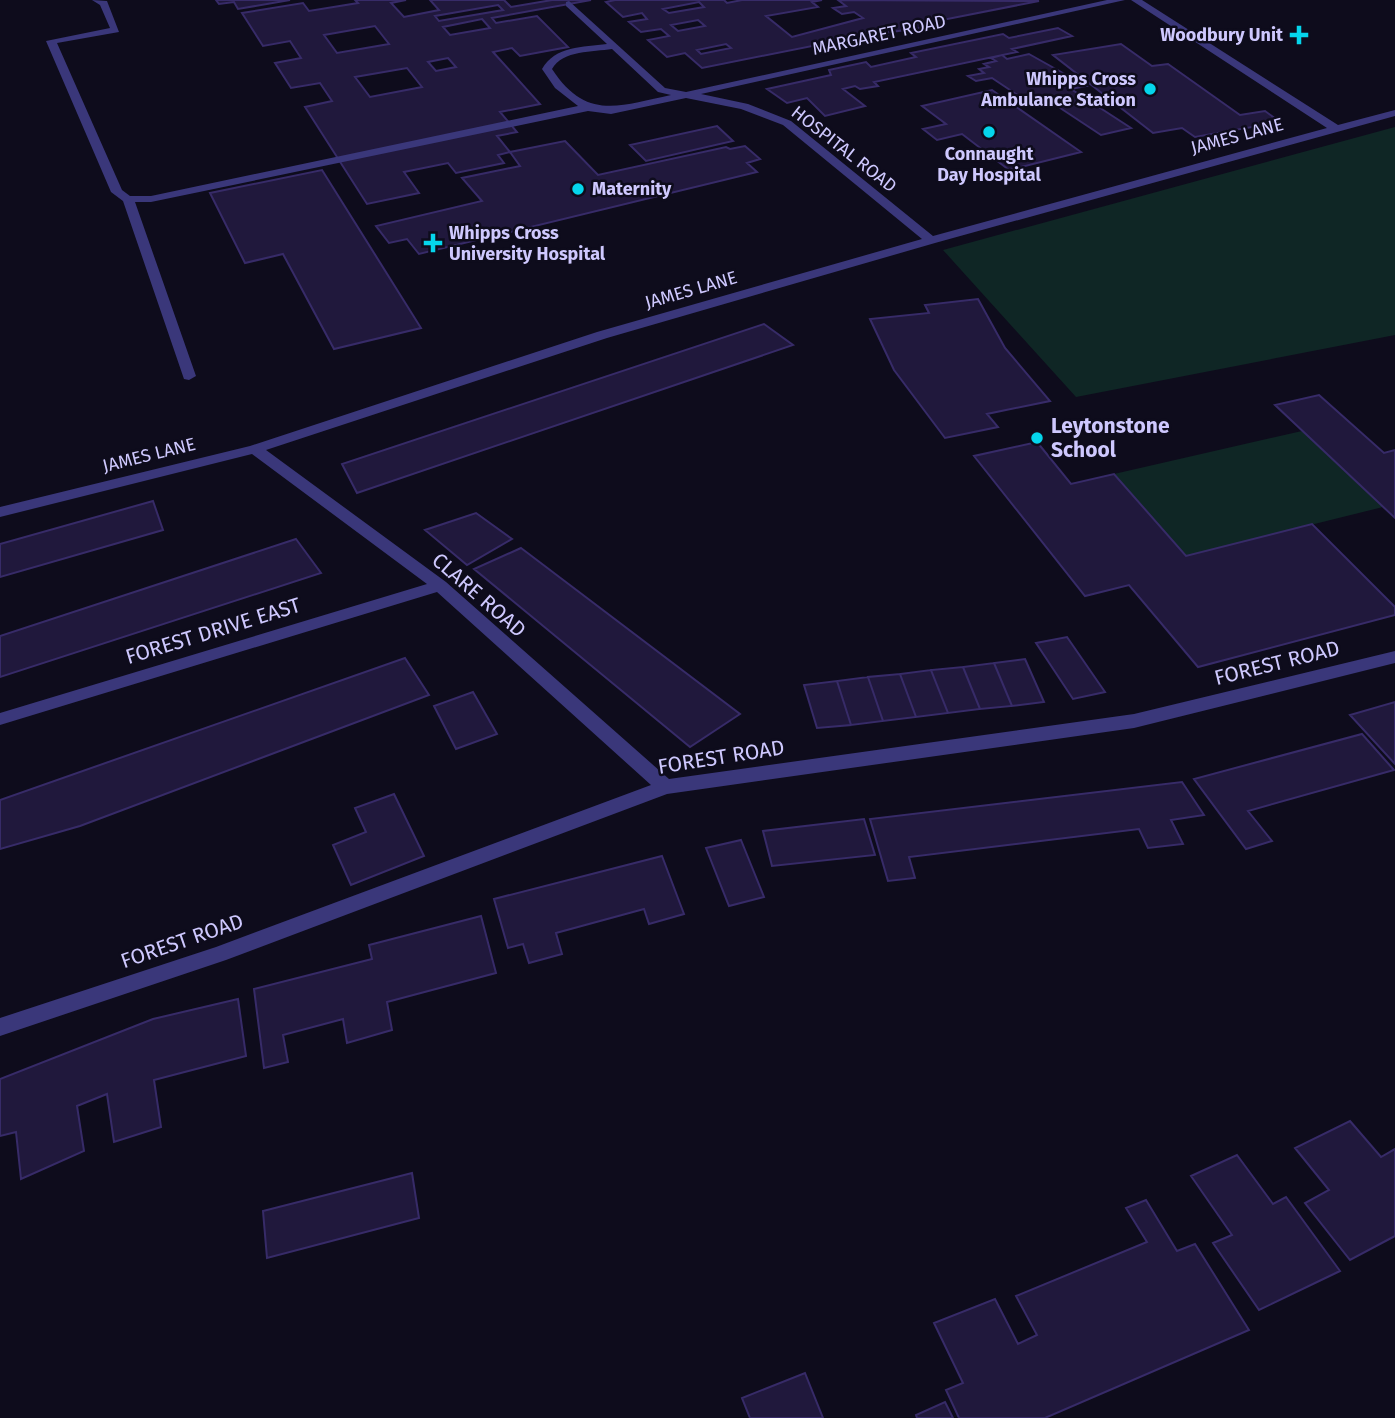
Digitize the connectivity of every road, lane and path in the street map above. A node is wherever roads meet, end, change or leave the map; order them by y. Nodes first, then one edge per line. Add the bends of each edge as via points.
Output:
1 (97, 0) edge
2 (1121, 0) edge
3 (1136, 0) edge
4 (569, 4) dead end
5 (614, 46) junction
6 (686, 96) junction
7 (585, 108) junction
8 (1395, 113) edge
9 (1336, 129) junction
10 (128, 199) junction
11 (931, 240) junction
12 (189, 376) dead end
13 (255, 449) junction
14 (0, 512) edge
15 (440, 586) junction
16 (1395, 657) edge
17 (0, 719) edge
18 (665, 787) junction
19 (0, 1027) edge

1 - 10 street via 104,3 116,30 51,40 117,192
2 - 6 street, MARGARET ROAD
3 - 9 street
4 - 5 street, HOSPITAL ROAD
5 - 6 street, HOSPITAL ROAD via 654,84
5 - 7 street via 562,55 548,64 551,76
6 - 7 street, HOSPITAL ROAD via 611,111
6 - 11 street, HOSPITAL ROAD via 744,106 787,123
7 - 10 street, HOSPITAL ROAD via 151,199
8 - 9 street, JAMES LANE
9 - 11 street, JAMES LANE
10 - 12 street
11 - 13 street, JAMES LANE via 602,335
13 - 14 street, JAMES LANE
13 - 15 street, CLARE ROAD
15 - 17 street, FOREST DRIVE EAST
15 - 18 street, CLARE ROAD
16 - 18 street, FOREST ROAD via 1134,721
18 - 19 street, FOREST ROAD via 219,954

